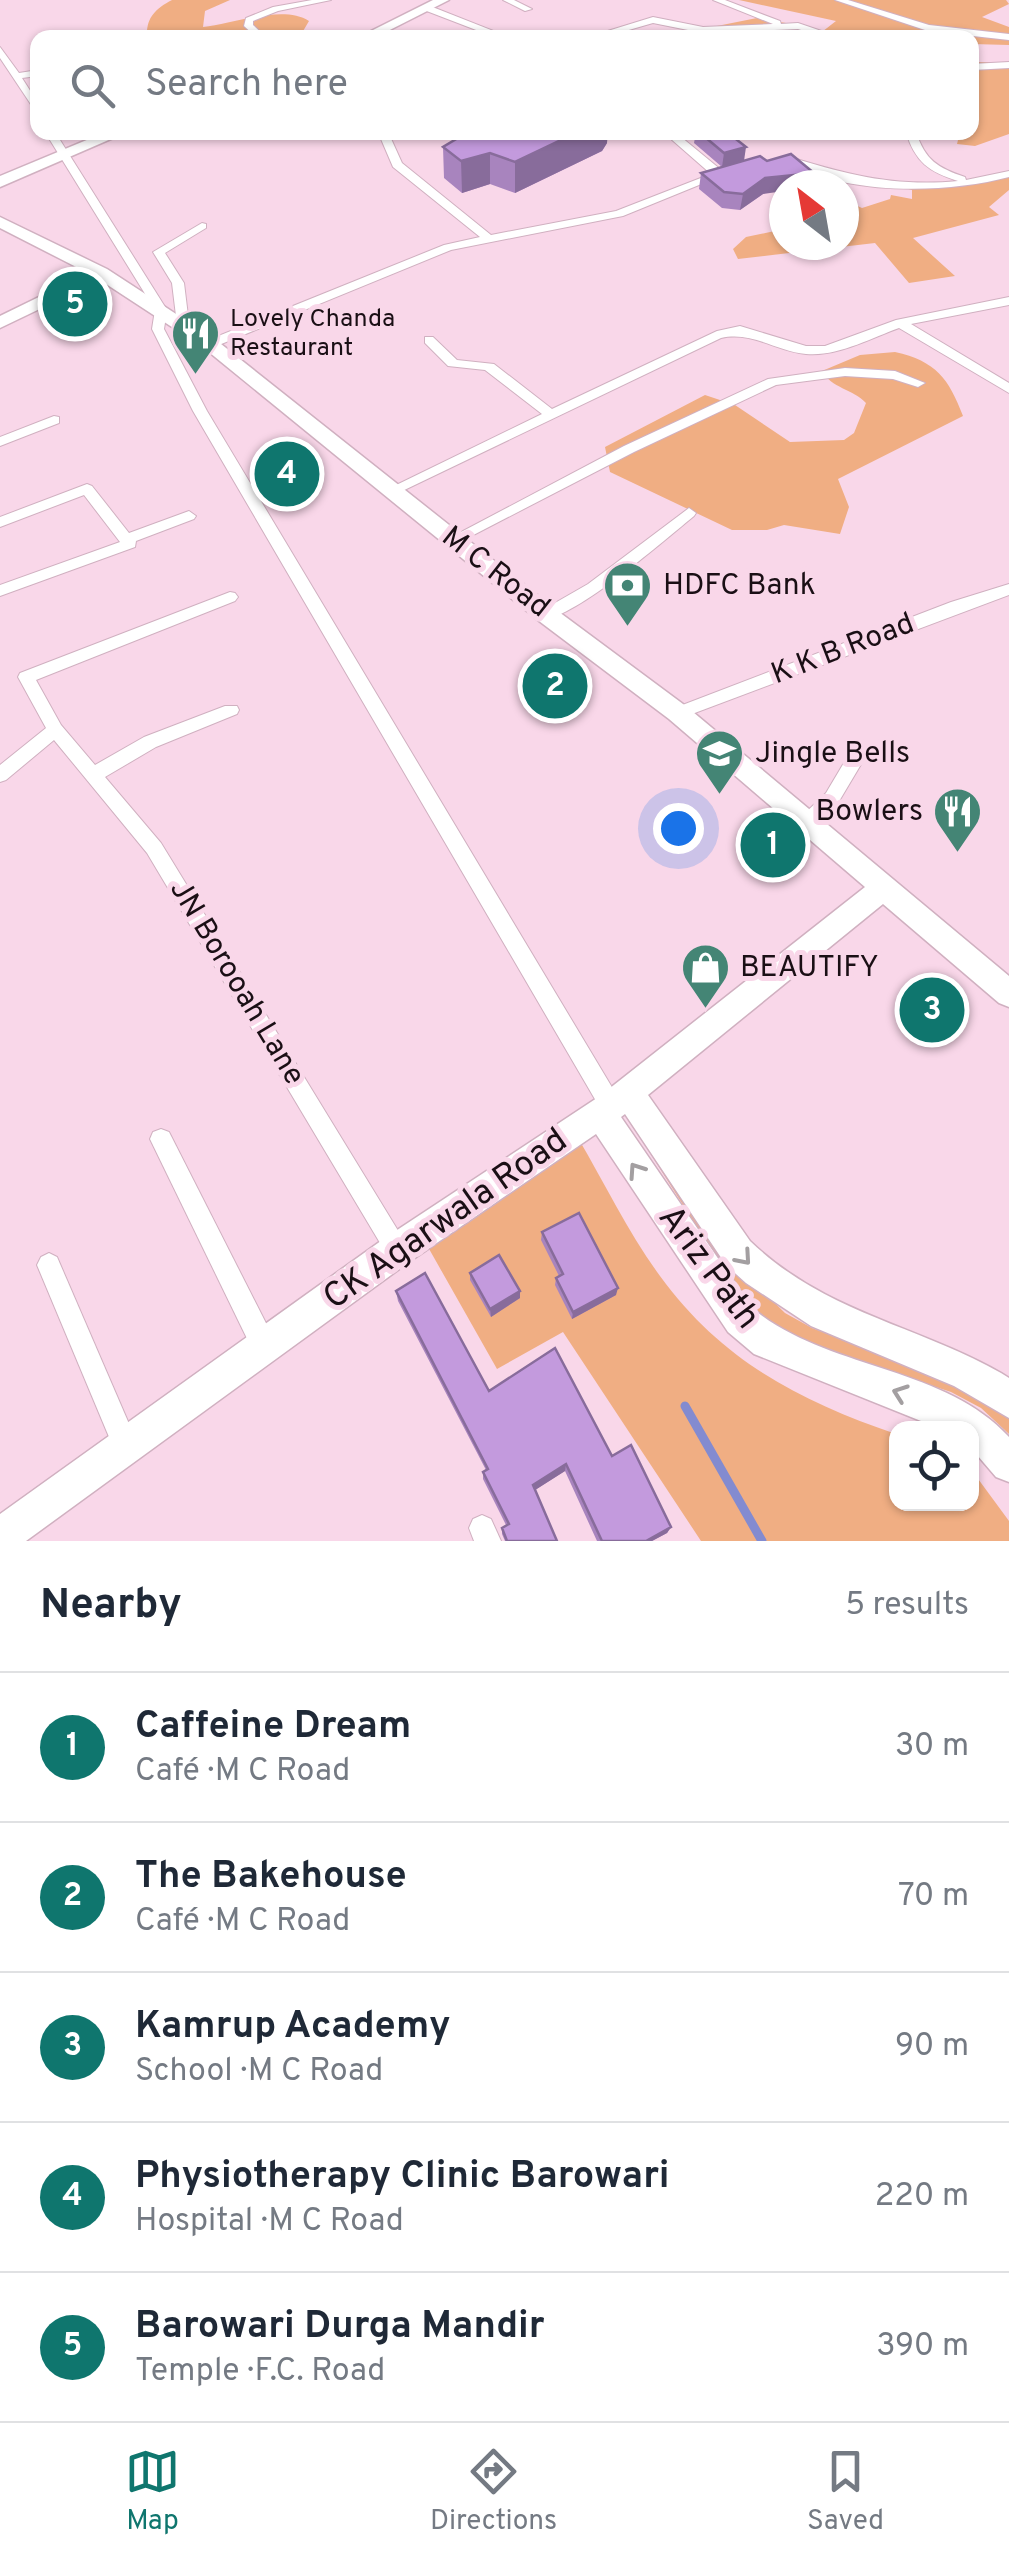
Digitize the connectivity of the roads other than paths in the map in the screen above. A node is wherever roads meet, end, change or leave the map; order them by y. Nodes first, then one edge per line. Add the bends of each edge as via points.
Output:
1 (327, 0) edge
2 (443, 0) edge
3 (507, 0) edge
4 (717, 0) edge
5 (839, 0) edge
6 (426, 8) junction
7 (528, 9) dead end
8 (784, 26) junction
9 (253, 30) edge
10 (380, 30) edge
11 (485, 30) edge
12 (616, 30) edge
13 (703, 30) edge
14 (703, 30) edge
15 (802, 30) edge
16 (946, 30) edge
17 (979, 34) edge
18 (1009, 37) edge
19 (0, 50) edge
20 (1009, 65) edge
21 (979, 67) edge
22 (30, 73) edge
23 (14, 76) junction
24 (30, 100) edge
25 (56, 140) edge
26 (100, 140) edge
27 (387, 140) edge
28 (677, 140) edge
29 (914, 140) edge
30 (66, 154) junction
31 (773, 160) edge
32 (733, 171) edge
33 (1009, 174) edge
34 (719, 175) junction
35 (0, 182) edge
36 (974, 183) junction
37 (0, 222) edge
38 (202, 226) dead end
39 (486, 237) junction
40 (101, 273) junction
41 (1009, 301) edge
42 (161, 310) junction
43 (0, 323) edge
44 (900, 323) junction
45 (183, 324) junction
46 (429, 340) dead end
47 (210, 344) junction
48 (918, 383) dead end
49 (1009, 389) edge
50 (552, 415) junction
51 (54, 420) dead end
52 (0, 442) edge
53 (391, 491) junction
54 (688, 513) dead end
55 (188, 516) dead end
56 (0, 522) edge
57 (126, 539) junction
58 (452, 540) junction
59 (1009, 589) edge
60 (0, 591) edge
61 (230, 597) dead end
62 (547, 615) junction
63 (231, 710) dead end
64 (678, 714) junction
65 (55, 730) junction
66 (854, 762) dead end
67 (0, 775) edge
68 (93, 775) junction
69 (805, 824) junction
70 (882, 889) junction
71 (1009, 994) edge
72 (613, 1104) junction
73 (161, 1139) dead end
74 (397, 1250) junction
75 (49, 1265) dead end
76 (265, 1349) junction
77 (1009, 1400) edge
78 (126, 1447) junction
79 (1009, 1464) edge
80 (0, 1536) edge

1 - 9 street via 276,8 248,20
2 - 6 street
3 - 7 street
4 - 8 street
5 - 16 street
6 - 10 street
6 - 11 street
8 - 14 street
8 - 15 street
12 - 13 street via 652,20
17 - 18 street
19 - 23 street
20 - 21 street
22 - 23 street
23 - 24 street
25 - 30 street
26 - 30 street
27 - 39 street via 397,165
28 - 34 street
29 - 36 street via 920,160
30 - 35 street
30 - 42 street
31 - 36 street via 836,178 911,186
32 - 34 street
33 - 36 street
34 - 39 street via 619,214
37 - 40 street
38 - 45 street via 159,252 178,284
39 - 47 street
40 - 42 street
40 - 43 street
41 - 44 street
42 - 45 street, M C Road
42 - 72 street via 158,329 200,411
44 - 49 street
44 - 50 street via 826,350 740,330 717,335
45 - 47 street, M C Road
46 - 50 street via 453,363 489,366
47 - 53 street, M C Road
48 - 58 street via 845,372 773,382
50 - 53 street
51 - 52 street
53 - 58 street, M C Road
54 - 62 street
55 - 57 street
56 - 57 street via 87,489
57 - 60 street via 130,544
58 - 62 street, M C Road
59 - 64 street, K K B Road
61 - 65 street, JN Borooah Lane via 26,677
62 - 64 street, M C Road
63 - 68 street via 150,742
64 - 69 street, M C Road
65 - 67 street
65 - 68 street, JN Borooah Lane
66 - 69 street via 832,798
68 - 74 street, JN Borooah Lane via 154,848
69 - 70 street, M C Road
70 - 71 street, M C Road
70 - 72 street, CK Agarwala Road
72 - 74 street, CK Agarwala Road
72 -> 77 street, Ariz Path via 754,1271 829,1319 965,1371
79 -> 72 street, Ariz Path via 980,1432 949,1413 766,1342 740,1320
73 - 76 street
74 - 76 street, CK Agarwala Road
75 - 78 street
76 - 78 street, CK Agarwala Road
78 - 80 street, CK Agarwala Road

